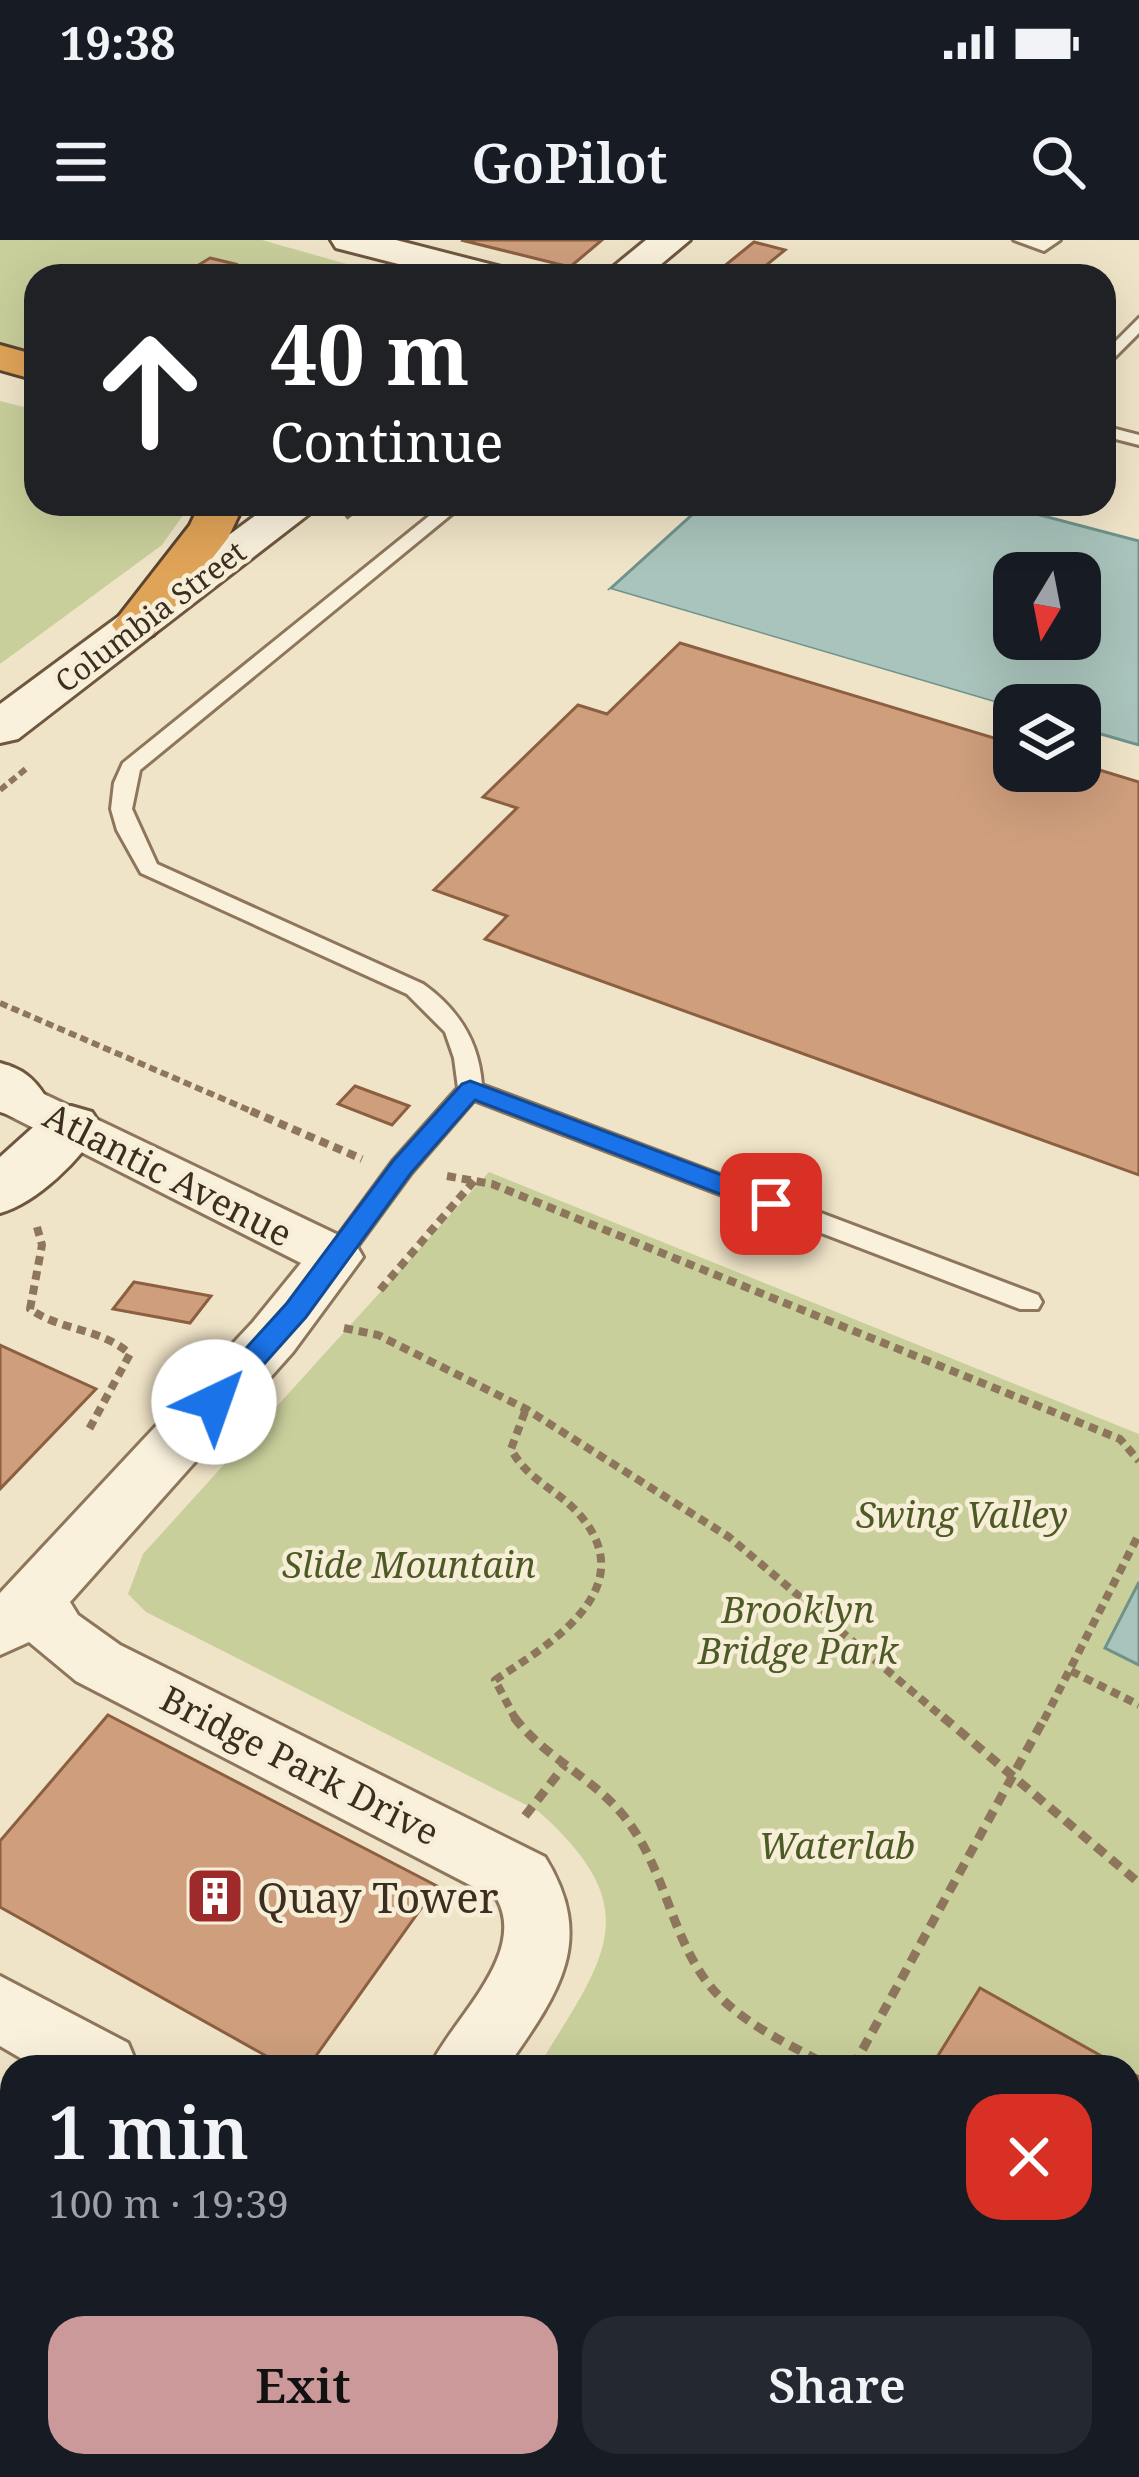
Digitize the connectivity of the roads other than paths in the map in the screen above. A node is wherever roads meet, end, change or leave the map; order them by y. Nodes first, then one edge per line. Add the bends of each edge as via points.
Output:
1 (350, 240) edge
2 (671, 240) edge
3 (1022, 240) edge
4 (1052, 240) edge
5 (444, 264) edge
6 (638, 264) edge
7 (1139, 323) edge
8 (1116, 349) edge
9 (217, 516) edge
10 (284, 516) edge
11 (439, 516) edge
12 (136, 626) junction
13 (0, 728) edge
14 (5, 1089) edge
15 (470, 1089) junction
16 (71, 1126) junction
17 (18, 1209) edge
18 (356, 1276) junction
19 (1029, 1302) dead end
20 (17, 1614) edge
21 (0, 2008) edge
22 (81, 2055) edge
23 (474, 2055) edge

1 - 5 main road
2 - 6 main road
3 - 4 lane
7 - 8 lane
9 - 12 highway
10 - 12 main road, Columbia Street
11 - 15 lane via 130,767 118,797 148,868 443,1008 469,1057
12 - 13 main road, Columbia Street
14 - 16 street, Atlantic Avenue
15 - 18 lane, Bridge Park Drive via 402,1167
15 - 19 lane
16 - 17 main road
16 - 18 street, Atlantic Avenue
18 - 20 street, Bridge Park Drive via 273,1337
20 - 23 street, Bridge Park Drive via 98,1663 510,1870 530,1888 536,1949
21 - 22 street

